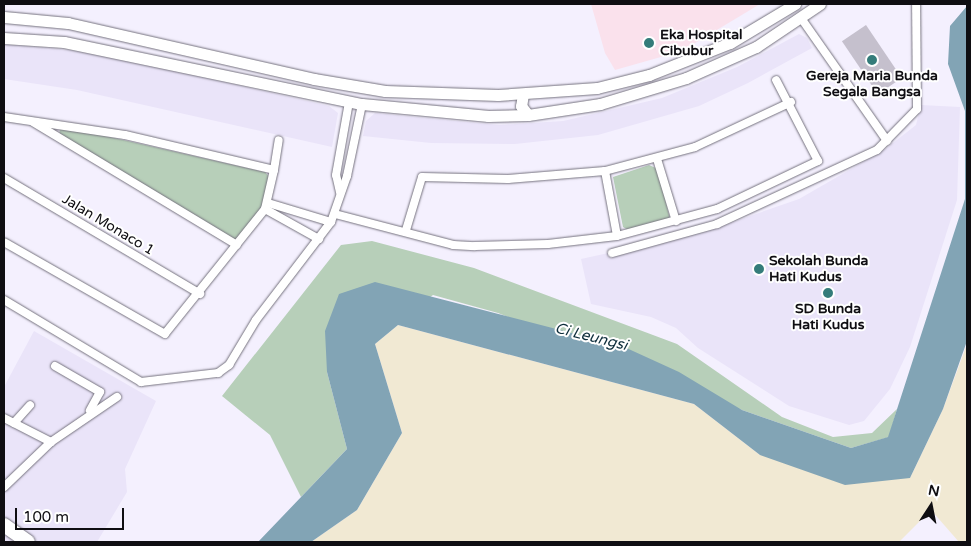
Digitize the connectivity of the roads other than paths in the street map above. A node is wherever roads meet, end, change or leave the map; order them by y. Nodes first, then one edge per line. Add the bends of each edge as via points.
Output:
1 (795, 4) edge
2 (820, 4) edge
3 (916, 4) edge
4 (4, 17) edge
5 (801, 18) junction
6 (68, 23) junction
7 (4, 38) edge
8 (64, 42) junction
9 (776, 80) dead end
10 (523, 94) junction
11 (498, 95) junction
12 (349, 102) junction
13 (791, 102) junction
14 (362, 104) junction
15 (528, 115) junction
16 (500, 116) junction
17 (4, 117) edge
18 (30, 120) junction
19 (279, 140) dead end
20 (887, 141) junction
21 (341, 147) junction
22 (353, 149) junction
23 (658, 159) junction
24 (274, 170) junction
25 (605, 171) junction
26 (4, 178) edge
27 (340, 192) junction
28 (266, 206) junction
29 (335, 214) junction
30 (676, 221) junction
31 (331, 222) junction
32 (406, 230) junction
33 (617, 236) junction
34 (319, 239) junction
35 (4, 242) edge
36 (237, 245) junction
37 (612, 253) dead end
38 (200, 294) junction
39 (4, 300) edge
40 (55, 366) dead end
41 (117, 397) dead end
42 (30, 405) dead end
43 (4, 418) edge
44 (14, 423) junction
45 (48, 440) junction
46 (4, 487) edge
47 (4, 525) edge
48 (28, 542) edge

1 - 10 street via 730,42 649,75 597,88
2 - 5 street
3 - 20 street via 918,106 912,118
4 - 6 street
5 - 15 street via 756,47 686,78 600,104
5 - 20 street
6 - 8 street via 53,24 46,32
6 - 11 street via 314,79 385,91
7 - 8 street
8 - 12 street
9 - 13 street
10 - 11 street
10 - 15 street via 521,106
11 - 16 street via 507,105
12 - 14 street
12 - 21 street
13 - 23 street via 736,130
13 - 30 street via 818,161 747,198
14 - 16 street
14 - 22 street
15 - 16 street
17 - 18 street
18 - 24 street via 125,135
18 - 36 street
19 - 24 street
20 - 37 street via 869,154 717,224
21 - 22 street
21 - 27 street via 336,175
22 - 27 street
23 - 25 street
23 - 30 street
24 - 28 street
25 - 32 street via 532,179 422,177
25 - 33 street
26 - 38 street, Jalan Monaco 1
27 - 29 street
28 - 31 street
28 - 34 street
28 - 36 street
29 - 31 street
29 - 32 street
30 - 33 street
31 - 34 street
32 - 33 street via 462,246 548,244
34 - 39 street via 256,320 228,365 208,376 141,382
35 - 38 street via 161,333 168,332
36 - 38 street
40 - 45 street via 100,392 94,407
41 - 45 street
42 - 44 street
43 - 44 street
44 - 45 street
45 - 46 street
47 - 48 highway

